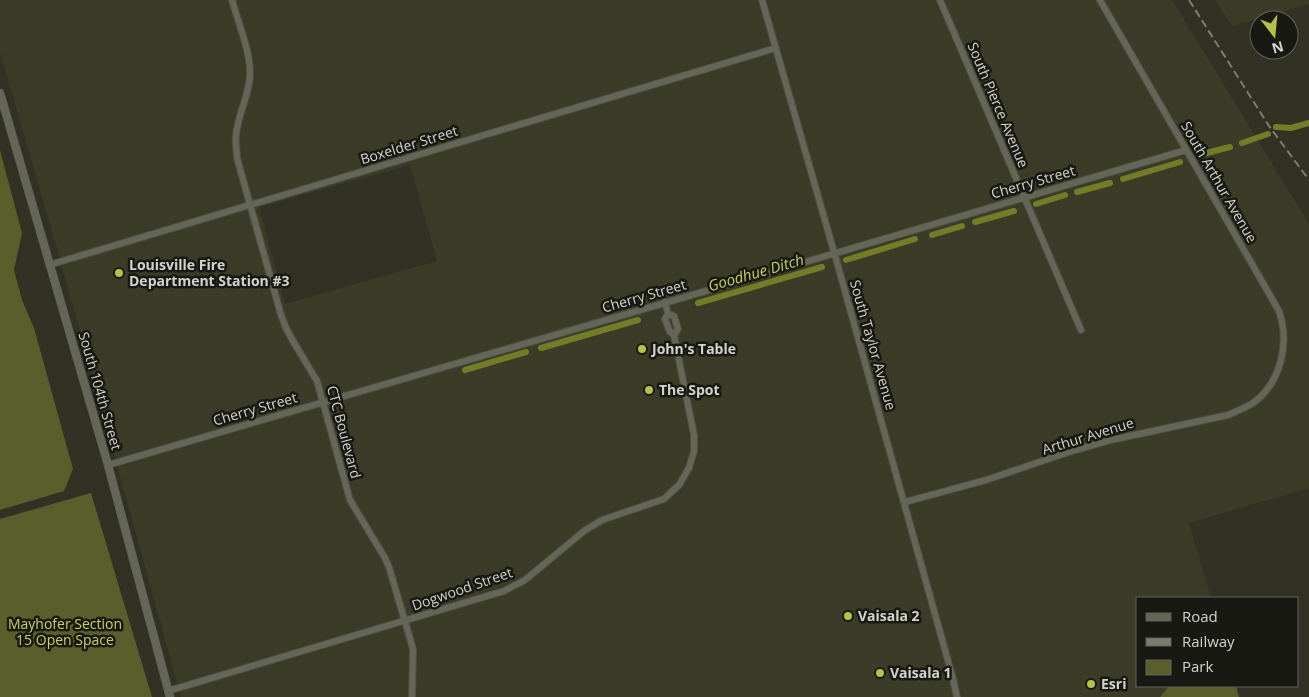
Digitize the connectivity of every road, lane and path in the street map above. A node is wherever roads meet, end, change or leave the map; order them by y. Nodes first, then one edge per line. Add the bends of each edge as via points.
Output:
1 (232, 0) edge
2 (762, 0) edge
3 (940, 0) edge
4 (1100, 0) edge
5 (776, 48) junction
6 (0, 93) edge
7 (1186, 150) junction
8 (1024, 198) junction
9 (250, 205) junction
10 (834, 254) junction
11 (49, 265) junction
12 (665, 302) junction
13 (1081, 330) dead end
14 (1270, 384) joint
15 (324, 402) junction
16 (108, 465) junction
17 (904, 502) junction
18 (404, 621) junction
19 (169, 694) edge
20 (412, 697) edge
21 (957, 697) edge

1 - 9 street, CTC Boulevard via 250,62 248,92 236,135 237,158
2 - 5 street, South Taylor Avenue
3 - 8 street, South Pierce Avenue
4 - 7 street, South Arthur Avenue
5 - 9 street, Boxelder Street
5 - 10 street, South Taylor Avenue
6 - 11 street, South 104th Street
7 - 8 street, Cherry Street
7 - 14 street, South Arthur Avenue via 1279,311 1284,342 1278,369
8 - 10 street, Cherry Street
8 - 13 street, South Pierce Avenue
9 - 11 street, Boxelder Street
9 - 15 street, CTC Boulevard via 281,315 317,381
10 - 12 street, Cherry Street
10 - 17 street, South Taylor Avenue
11 - 16 street, South 104th Street
12 - 15 street, Cherry Street
12 - 18 street, Dogwood Street via 678,330 674,336 694,435 689,468 679,485 664,498 602,520 510,588
14 - 17 street, Arthur Avenue via 1262,395 1242,410 1111,440 1027,468
15 - 16 street, Cherry Street
15 - 18 street, CTC Boulevard via 350,500 385,558
16 - 19 street, South 104th Street
17 - 21 street, South Taylor Avenue
18 - 19 street, Dogwood Street
18 - 20 street, CTC Boulevard via 412,649

